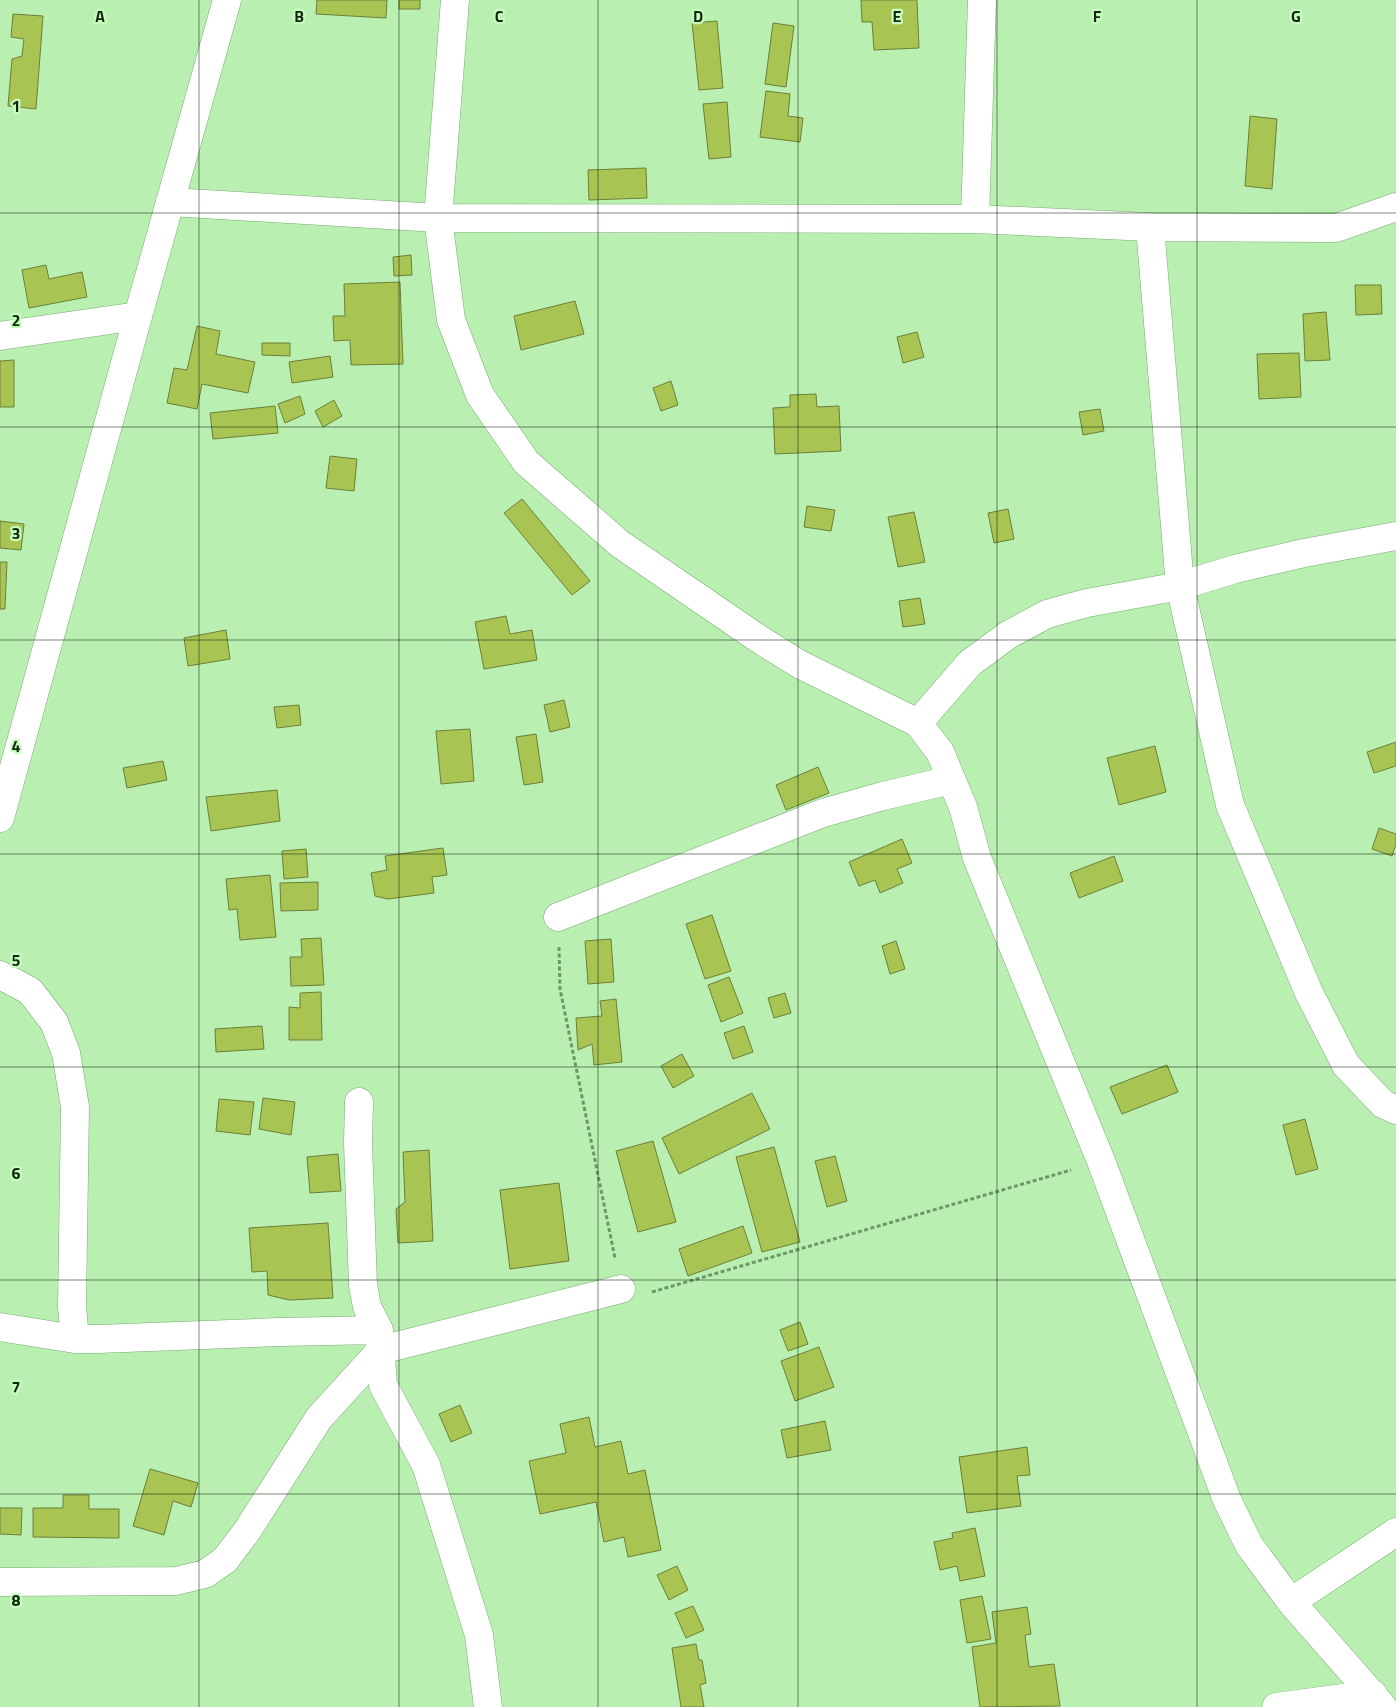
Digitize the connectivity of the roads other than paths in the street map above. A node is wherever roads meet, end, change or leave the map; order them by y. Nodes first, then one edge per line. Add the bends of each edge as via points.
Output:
1 (227, 0) edge
2 (455, 0) edge
3 (982, 0) edge
4 (170, 202) junction
5 (1396, 208) edge
6 (438, 218) junction
7 (975, 219) junction
8 (1150, 227) junction
9 (138, 316) junction
10 (0, 336) edge
11 (1396, 536) edge
12 (1180, 586) junction
13 (918, 723) junction
14 (951, 780) junction
15 (0, 818) edge
16 (558, 917) road end
17 (0, 975) edge
18 (360, 1102) dead end
19 (1396, 1110) edge
20 (621, 1289) road end
21 (0, 1327) edge
22 (75, 1339) junction
23 (380, 1340) junction
24 (1396, 1532) edge
25 (0, 1582) edge
26 (1291, 1602) junction
27 (1378, 1700) edge
28 (488, 1707) edge
29 (1276, 1707) edge

1 - 4 street
2 - 6 street
3 - 7 street
4 - 6 street
4 - 9 street
5 - 8 street via 1336,228
6 - 7 street
6 - 13 street via 451,320 480,395 526,462 620,544 759,639 799,664
7 - 8 street
8 - 12 street
9 - 10 street
9 - 15 street
11 - 12 street via 1295,555
12 - 13 street via 1086,603 1046,614 1008,635 970,663
12 - 19 street via 1230,805 1309,993 1346,1066 1382,1104
13 - 14 street via 940,752
14 - 16 street via 824,813
14 - 26 street via 963,808 977,858 1101,1161 1227,1500 1249,1545
17 - 22 street via 30,991 54,1022 66,1053 75,1107 72,1307
18 - 23 street via 358,1143 363,1285 367,1307
20 - 23 street
21 - 22 street
22 - 23 street
23 - 25 street via 319,1418 248,1531 225,1560 205,1574 176,1581
23 - 28 street via 383,1385 426,1465 479,1635
24 - 26 street
26 - 27 street
27 - 29 street

